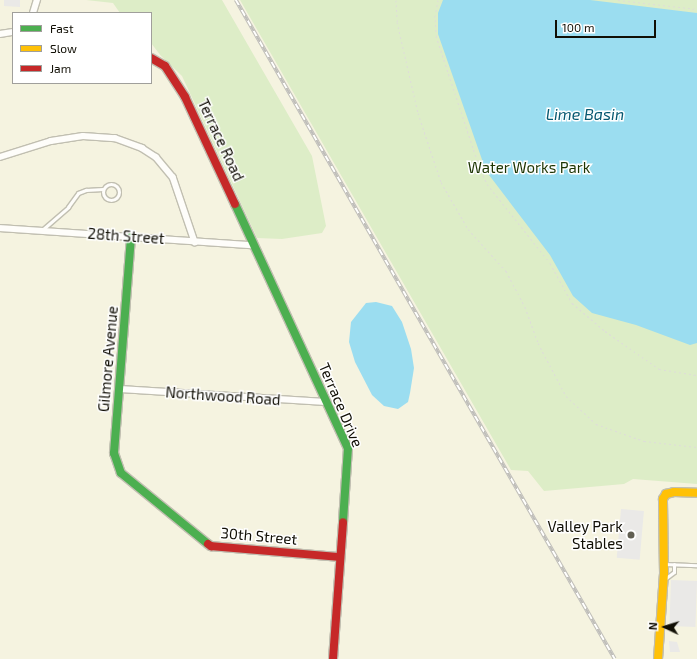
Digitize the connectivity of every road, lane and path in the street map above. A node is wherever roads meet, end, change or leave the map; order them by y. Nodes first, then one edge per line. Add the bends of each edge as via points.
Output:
1 (37, 0) edge
2 (396, 0) edge
3 (438, 0) edge
4 (618, 0) edge
5 (697, 9) edge
6 (33, 12) edge
7 (12, 32) edge
8 (0, 34) edge
9 (152, 59) edge
10 (0, 157) edge
11 (103, 189) junction
12 (0, 228) edge
13 (42, 230) junction
14 (132, 237) junction
15 (195, 242) junction
16 (252, 245) junction
17 (697, 375) edge
18 (119, 389) junction
19 (327, 402) junction
20 (697, 447) edge
21 (127, 479) joint
22 (697, 493) edge
23 (340, 557) junction
24 (664, 564) junction
25 (674, 564) junction
26 (697, 565) edge
27 (663, 579) junction
28 (333, 659) edge
29 (658, 659) edge

1 - 6 street
2 - 20 path via 397,22 418,113 438,176 468,229 506,271 525,307 538,343 566,396 596,424 644,442
3 - 17 path via 435,15 436,36 487,184 550,263 572,303 605,331 659,369
4 - 5 path
7 - 8 street
9 - 16 street, Terrace Road via 165,66 185,97
10 - 15 street via 51,141 83,136 115,138 142,148 156,157 173,177
11 - 11 lane via 107,184 113,184 118,188 119,195 114,200 108,200
11 - 13 lane via 78,193 68,207
12 - 13 street, 28th Street
13 - 14 street, 28th Street
14 - 15 street, 28th Street
14 - 18 street, Gilmore Avenue
15 - 16 street, 28th Street
16 - 19 street, Terrace Drive
18 - 19 street, Northwood Road
18 - 21 street, Gilmore Avenue via 114,453 117,467
19 - 23 street, Terrace Drive via 348,448
21 - 23 street, 30th Street via 211,546
22 - 24 street via 666,494 663,503
23 - 28 street, Terrace Drive
24 - 25 lane
24 - 27 street
25 - 26 lane
25 - 27 lane via 674,572
27 - 29 street

